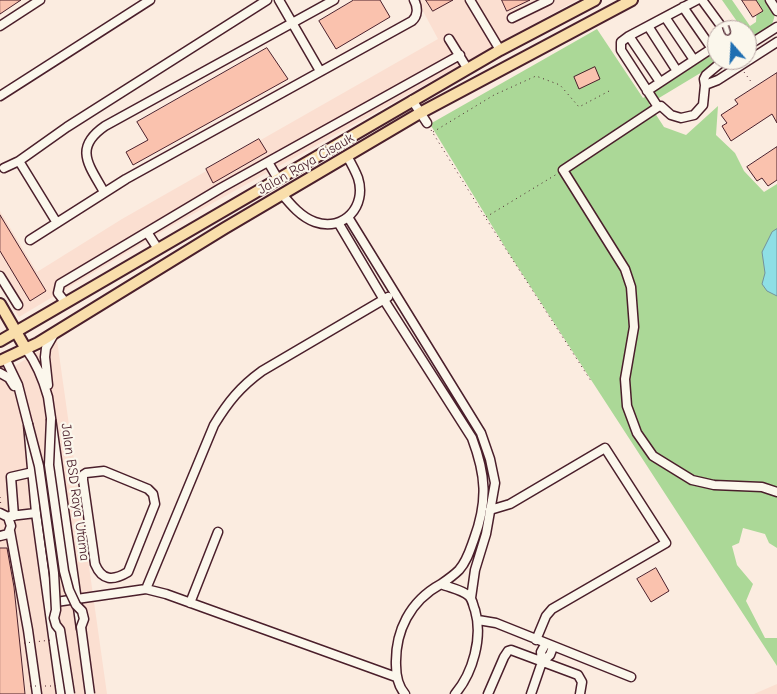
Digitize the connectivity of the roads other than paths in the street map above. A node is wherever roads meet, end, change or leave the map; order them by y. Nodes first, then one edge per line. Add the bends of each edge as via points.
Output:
1 (40, 0) edge
2 (150, 0) edge
3 (248, 0) edge
4 (267, 0) edge
5 (279, 0) edge
6 (334, 0) edge
7 (414, 0) edge
8 (470, 0) edge
9 (549, 0) edge
10 (594, 0) edge
11 (632, 0) edge
12 (697, 0) edge
13 (702, 0) edge
14 (770, 0) edge
15 (684, 7) junction
16 (253, 8) junction
17 (777, 11) edge
18 (665, 17) junction
19 (512, 18) dead end
20 (717, 20) edge
21 (292, 23) junction
22 (0, 26) edge
23 (648, 26) junction
24 (777, 27) edge
25 (629, 36) junction
26 (707, 37) edge
27 (449, 39) dead end
28 (757, 40) edge
29 (777, 42) edge
30 (500, 50) junction
31 (707, 51) edge
32 (460, 55) junction
33 (694, 60) junction
34 (468, 68) junction
35 (710, 70) edge
36 (726, 70) edge
37 (320, 71) junction
38 (677, 71) junction
39 (728, 73) junction
40 (660, 82) junction
41 (705, 85) junction
42 (647, 91) junction
43 (394, 92) junction
44 (0, 96) edge
45 (412, 100) junction
46 (402, 107) junction
47 (658, 107) junction
48 (420, 113) junction
49 (427, 123) road end
50 (347, 156) junction
51 (19, 161) junction
52 (268, 162) junction
53 (4, 168) dead end
54 (278, 179) junction
55 (104, 192) junction
56 (282, 194) junction
57 (348, 217) junction
58 (57, 223) junction
59 (339, 224) junction
60 (147, 232) junction
61 (30, 240) dead end
62 (158, 249) junction
63 (0, 276) edge
64 (394, 294) junction
65 (384, 300) junction
66 (64, 302) junction
67 (0, 304) edge
68 (18, 305) dead end
69 (15, 332) junction
70 (55, 332) junction
71 (0, 341) edge
72 (26, 349) junction
73 (2, 357) edge
74 (0, 373) edge
75 (20, 396) junction
76 (48, 397) junction
77 (28, 424) junction
78 (32, 472) junction
79 (777, 492) edge
80 (490, 510) junction
81 (0, 513) edge
82 (36, 513) junction
83 (11, 516) junction
84 (10, 531) junction
85 (218, 532) dead end
86 (0, 536) edge
87 (114, 578) junction
88 (441, 584) junction
89 (146, 589) junction
90 (115, 594) junction
91 (471, 598) junction
92 (76, 602) junction
93 (49, 603) junction
94 (190, 603) junction
95 (56, 610) junction
96 (478, 620) junction
97 (536, 640) junction
98 (550, 645) junction
99 (542, 662) junction
100 (396, 677) junction
101 (631, 677) dead end
102 (61, 690) edge
103 (404, 693) edge
104 (37, 694) edge
105 (70, 694) edge
106 (91, 694) edge
107 (455, 694) edge
108 (488, 694) edge
109 (530, 694) edge
110 (580, 694) edge

1 - 22 street
2 - 44 street
3 - 16 street
4 - 16 street
5 - 21 street
6 - 21 street
7 - 37 street via 417,12 412,22
8 - 30 street
9 - 19 street
10 - 30 main road, Jalan Raya Cisauk
11 - 48 main road, Jalan Raya Cisauk
12 - 15 street
13 - 20 street
14 - 17 street
15 - 18 street
15 - 26 street
16 - 51 street
18 - 23 street
18 - 33 street
21 - 37 street
21 - 55 street via 95,133 88,143 86,155
23 - 25 street
23 - 38 street
24 - 28 street
25 - 40 street
25 - 42 street via 621,42 621,50
27 - 32 street
29 - 39 street
30 - 34 main road, Jalan Raya Cisauk
31 - 33 street
32 - 34 street
32 - 43 street
33 - 38 street
34 - 45 main road, Jalan Raya Cisauk
35 - 41 street via 704,79
36 - 39 street
37 - 55 street
38 - 40 street
39 - 41 street
40 - 42 street
41 - 47 street via 703,105 694,115 681,118
42 - 47 street
43 - 46 street
43 - 52 street
45 - 46 main road, Jalan Raya Cisauk
45 - 48 street
46 - 54 main road, Jalan Raya Cisauk
47 - 79 street via 563,170 625,269 631,287 634,326 625,379 628,406 637,433 653,456 692,480 714,485 762,487
48 - 49 street
48 - 50 main road, Jalan Raya Cisauk
50 - 56 main road, Jalan Raya Cisauk
50 - 57 street via 358,178 360,193 357,206
51 - 53 street
51 - 58 street
52 - 54 street
52 - 60 street
54 - 62 main road, Jalan Raya Cisauk
55 - 58 street
56 - 59 street via 313,222
56 - 70 main road, Jalan Raya Cisauk
57 - 59 street
57 - 64 street
58 - 61 street
59 - 65 street
60 - 62 street
60 - 66 street via 60,284 58,293
62 - 66 main road, Jalan Raya Cisauk
63 - 68 street
64 - 65 street
64 - 80 street via 482,433 495,483
65 - 88 street via 472,438 481,461 485,485 476,534 459,570
65 - 89 street via 262,371 245,383 227,403 214,426
66 - 69 main road, Jalan Raya Cisauk
67 - 69 main road, Jalan BSD Raya Utama
69 - 71 main road, Jalan Raya Cisauk
69 - 72 main road, Jalan BSD Raya Utama
70 - 72 main road, Jalan Raya Cisauk
70 - 76 street via 45,357
72 - 73 main road, Jalan Raya Cisauk
72 - 76 street, Jalan BSD Raya Utama via 36,363
73 - 75 street via 15,379
74 - 75 street via 9,378
75 - 77 street
76 - 92 street, Jalan BSD Raya Utama, bridge via 51,419 49,465 64,571
77 - 78 street
77 - 95 street, bridge via 39,466
78 - 82 street
78 - 83 street via 11,477
80 - 91 street
80 - 97 street via 510,504 605,448 666,543 552,609
81 - 83 street
82 - 83 street
82 - 93 street
83 - 84 street
84 - 86 street
84 - 104 street
85 - 94 street
87 - 87 street via 128,572 155,504 154,494 104,471 86,473 83,480 95,564 99,574
87 - 90 street
88 - 91 street via 462,591
88 - 100 street via 414,605 406,618 398,636
89 - 90 street
89 - 94 street
90 - 92 street
91 - 96 street
92 - 93 street
92 - 95 street via 63,604
92 - 106 street, Jalan BSD Raya Utama, bridge via 84,619 81,627
93 - 102 street
94 - 100 street
95 - 105 street, bridge via 54,618 60,630
96 - 97 street via 496,623
96 - 107 street via 476,649 465,680
97 - 98 street
98 - 99 street via 542,652
98 - 101 street
99 - 108 street via 508,651
99 - 109 street
99 - 110 street via 578,675 582,682
100 - 103 street

